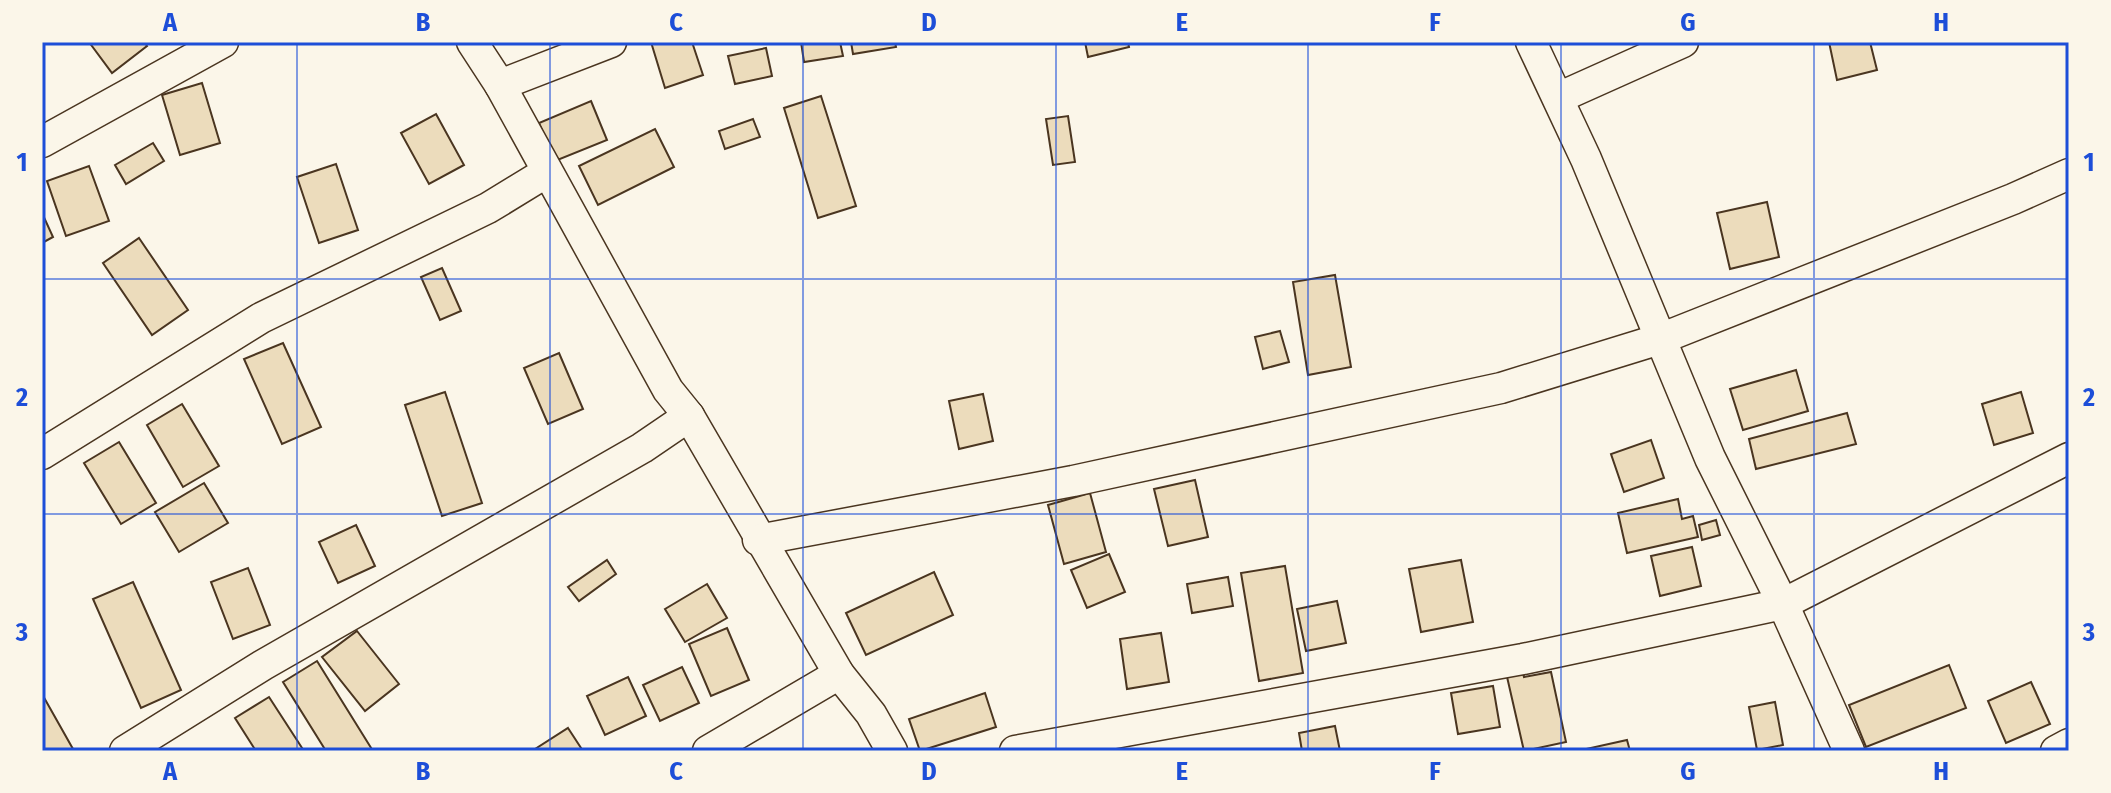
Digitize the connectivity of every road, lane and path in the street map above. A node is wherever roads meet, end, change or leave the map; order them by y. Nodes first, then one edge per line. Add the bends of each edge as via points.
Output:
1 (223, 42) edge
2 (472, 42) edge
3 (611, 42) edge
4 (1531, 42) edge
5 (1683, 42) edge
6 (500, 85) junction
7 (1558, 98) junction
8 (42, 142) edge
9 (547, 172) junction
10 (2069, 174) edge
11 (1660, 339) junction
12 (689, 416) junction
13 (42, 454) edge
14 (2069, 458) edge
15 (758, 540) junction
16 (1783, 604) junction
17 (839, 674) junction
18 (2069, 744) edge
19 (125, 751) edge
20 (708, 751) edge
21 (892, 751) edge
22 (1015, 751) edge
23 (1849, 751) edge
24 (2056, 751) edge

1 - 8 street
2 - 6 street
3 - 6 street
4 - 7 street
5 - 7 street
6 - 9 street
7 - 11 street
9 - 12 street via 668,390
9 - 13 street via 488,208 261,318
10 - 11 street
11 - 15 street via 1501,388 1073,481
11 - 16 street via 1710,458
12 - 15 street
12 - 19 street
14 - 16 street
15 - 17 street
16 - 22 street via 1523,659
16 - 23 street
17 - 20 street
17 - 21 street
18 - 24 street

